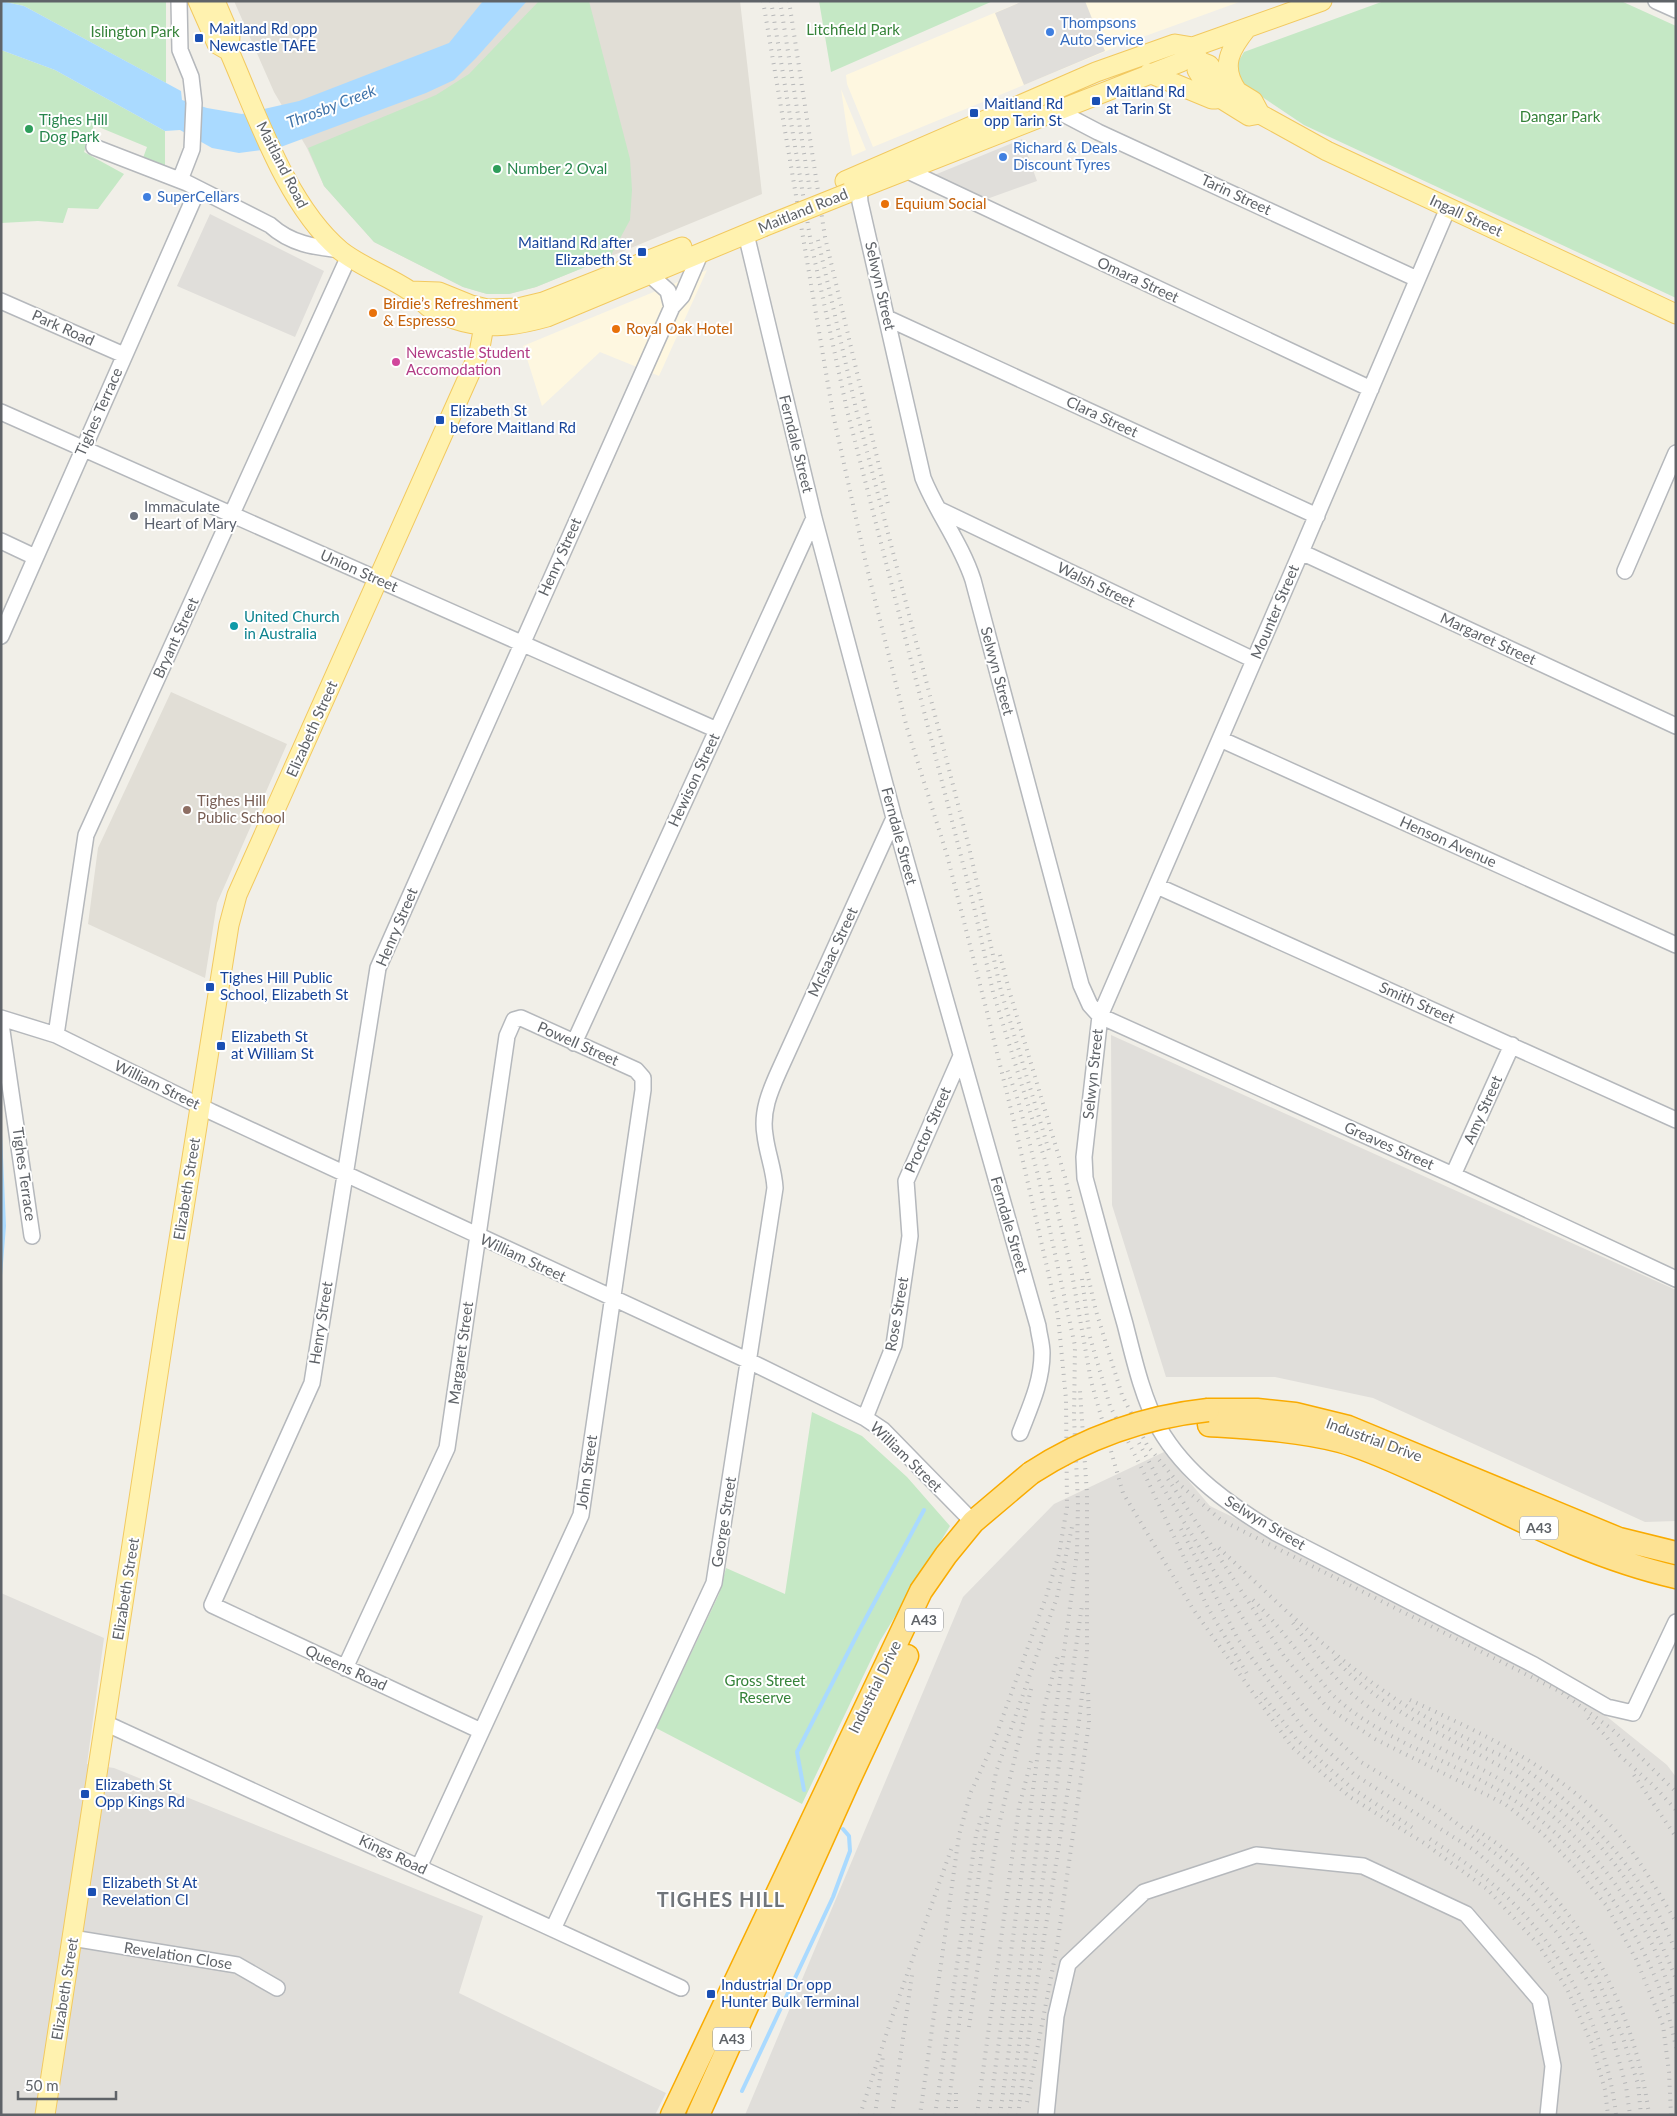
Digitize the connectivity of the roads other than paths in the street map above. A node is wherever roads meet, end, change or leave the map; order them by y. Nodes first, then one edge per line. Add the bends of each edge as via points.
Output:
1 (179, 1) edge
2 (198, 1) edge
3 (215, 1) edge
4 (1322, 1) edge
5 (1656, 1) edge
6 (1676, 10) edge
7 (1247, 28) junction
8 (229, 51) junction
9 (1196, 54) junction
10 (1149, 73) junction
11 (1238, 92) junction
12 (1220, 98) junction
13 (1056, 110) junction
14 (1260, 114) junction
15 (94, 147) dead end
16 (906, 170) junction
17 (180, 180) junction
18 (851, 187) junction
19 (198, 189) junction
20 (1448, 208) junction
21 (762, 221) junction
22 (746, 234) junction
23 (701, 252) junction
24 (345, 253) junction
25 (649, 274) junction
26 (1417, 279) junction
27 (1, 300) edge
28 (672, 307) junction
29 (1676, 314) edge
30 (486, 318) junction
31 (887, 318) junction
32 (124, 355) junction
33 (1371, 389) junction
34 (1, 412) edge
35 (83, 448) junction
36 (1676, 453) edge
37 (938, 509) junction
38 (233, 514) junction
39 (1317, 516) junction
40 (814, 518) junction
41 (1, 541) edge
42 (1301, 552) junction
43 (35, 557) junction
44 (1625, 571) dead end
45 (378, 580) junction
46 (5, 617) edge
47 (1, 636) edge
48 (522, 642) junction
49 (1254, 660) junction
50 (1676, 726) edge
51 (717, 730) junction
52 (1220, 739) junction
53 (894, 818) junction
54 (1157, 886) junction
55 (1676, 945) edge
56 (1100, 1016) junction
57 (1, 1018) edge
58 (514, 1020) joint
59 (1, 1024) edge
60 (46, 1031) junction
61 (574, 1043) junction
62 (1512, 1045) junction
63 (961, 1056) junction
64 (641, 1075) joint
65 (772, 1086) joint
66 (200, 1106) junction
67 (1676, 1120) edge
68 (344, 1174) junction
69 (1453, 1175) junction
70 (32, 1236) dead end
71 (910, 1236) joint
72 (478, 1237) junction
73 (1676, 1279) edge
74 (613, 1299) junction
75 (749, 1361) junction
76 (1208, 1417) junction
77 (865, 1418) junction
78 (1020, 1433) dead end
79 (1035, 1480) junction
80 (973, 1522) junction
81 (1676, 1553) edge
82 (1676, 1577) edge
83 (212, 1604) joint
84 (1676, 1622) edge
85 (345, 1668) junction
86 (105, 1723) junction
87 (482, 1731) junction
88 (419, 1867) junction
89 (554, 1929) junction
90 (72, 1938) junction
91 (277, 1988) dead end
92 (682, 1988) dead end
93 (687, 2084) junction
94 (708, 2093) junction
95 (45, 2115) edge
96 (672, 2115) edge
97 (698, 2115) edge
98 (1046, 2115) edge
99 (1548, 2115) edge

1 - 17 street via 180,50 191,77 194,103 192,149
2 - 8 main road, Maitland Road via 217,44
3 - 8 main road, Maitland Road via 230,36
4 - 7 main road, Maitland Road
5 - 6 street
7 - 9 main road, Maitland Road
7 - 11 main road, Ingall Street via 1228,61 1229,78
8 - 24 main road, Maitland Road via 290,187 305,211
9 - 10 main road, Maitland Road
9 - 11 main road, Ingall Street via 1218,78
9 - 12 main road, Ingall Street via 1199,76
9 - 18 main road, Maitland Road via 1175,44 1096,72
10 - 12 main road, Ingall Street via 1212,99
10 - 13 main road, Maitland Road
11 - 14 main road, Ingall Street via 1253,101
12 - 14 main road, Ingall Street via 1249,116
13 - 16 main road, Maitland Road
13 - 26 street, Tarin Street
14 - 20 main road, Ingall Street via 1327,151
15 - 17 street
16 - 18 main road, Maitland Road
16 - 33 street, Omara Street
17 - 19 street
18 - 21 main road, Maitland Road
18 - 31 street, Selwyn Street via 860,202
19 - 24 street via 270,225 280,235 308,247
19 - 32 street, Tighes Terrace
20 - 26 street, Mounter Street
20 - 29 main road, Ingall Street
21 - 22 main road, Maitland Road
21 - 30 main road, Maitland Road via 543,302
22 - 23 main road, Maitland Road
22 - 40 street, Ferndale Street
23 - 25 main road, Maitland Road
23 - 28 street, Henry Street via 682,296
24 - 30 main road, Maitland Road via 410,291 439,292
24 - 38 street, Bryant Street
25 - 28 street via 668,290
25 - 30 main road, Maitland Road via 547,317 510,326
26 - 33 street, Mounter Street
27 - 32 street, Park Road
28 - 48 street, Henry Street
30 - 45 main road, Elizabeth Street via 482,348
31 - 37 street, Selwyn Street via 923,478
31 - 39 street, Clara Street
32 - 35 street, Tighes Terrace
33 - 39 street, Mounter Street
34 - 35 street, Union Street
35 - 38 street, Union Street
35 - 43 street, Tighes Terrace
36 - 44 street
37 - 49 street, Walsh Street
37 - 56 street, Selwyn Street via 959,544 973,580 1081,985 1090,1005
38 - 45 street, Union Street
38 - 60 street, Bryant Street via 86,835
39 - 42 street, Mounter Street
40 - 51 street, Hewison Street
40 - 53 street, Ferndale Street
41 - 43 street
42 - 49 street, Mounter Street
42 - 50 street, Margaret Street
43 - 46 street, Tighes Terrace
45 - 48 street, Union Street
45 - 66 main road, Elizabeth Street via 237,895 229,925
46 - 47 street, Tighes Terrace
48 - 51 street, Union Street
48 - 68 street, Henry Street via 378,968
49 - 52 street, Mounter Street
51 - 61 street, Hewison Street
52 - 54 street, Mounter Street
52 - 55 street, Henson Avenue
53 - 63 street, Ferndale Street
53 - 65 street, McIsaac Street
54 - 56 street, Mounter Street
54 - 62 street, Smith Street
56 - 69 street, Greaves Street
56 - 84 street, Selwyn Street via 1084,1158 1085,1178 1142,1389 1159,1428 1182,1460 1238,1511 1276,1533 1534,1665 1607,1706 1633,1713
57 - 60 street, William Street
58 - 61 street, Powell Street via 521,1018
58 - 72 street, Margaret Street via 508,1036
59 - 70 street, Tighes Terrace
60 - 66 street, William Street
61 - 64 street, Powell Street
62 - 67 street, Smith Street
62 - 69 street, Amy Street
63 - 71 street, Proctor Street via 906,1181
63 - 78 street, Ferndale Street via 1038,1326 1042,1352 1036,1392
64 - 74 street, John Street via 643,1090
65 - 75 street, George Street via 764,1124 775,1188
66 - 68 street, William Street
66 - 86 main road, Elizabeth Street
68 - 72 street, William Street
68 - 83 street, Henry Street via 312,1383
69 - 73 street, Greaves Street
71 - 77 street, Rose Street via 894,1345
72 - 74 street, William Street
72 - 85 street, Margaret Street via 446,1448
74 - 75 street, William Street
74 - 87 street, John Street via 581,1515
75 - 77 street, William Street
75 - 89 street, George Street via 714,1583
76 - 79 highway, Industrial Drive / A43, bridge via 1163,1417 1118,1429 1074,1448
76 - 81 highway, Industrial Drive / A43 via 1257,1410 1295,1414 1348,1427 1619,1539
76 - 82 highway, Industrial Drive / A43 via 1341,1441 1558,1537 1619,1561
77 - 80 street, William Street via 883,1430
79 - 80 highway, Industrial Drive / A43
79 - 94 highway, Industrial Drive / A43 via 954,1569 930,1607
80 - 93 highway, Industrial Drive / A43 via 921,1591
83 - 85 street, Queens Road
85 - 87 street, Queens Road
86 - 88 street, Kings Road
86 - 90 main road, Elizabeth Street
87 - 88 street, John Street
88 - 89 street, Kings Road
89 - 92 street, Kings Road
90 - 91 street, Revelation Close via 237,1965
90 - 95 main road, Elizabeth Street
93 - 94 street
93 - 96 highway, Industrial Drive / A43
94 - 97 highway, Industrial Drive / A43
98 - 99 street via 1056,2016 1068,1964 1144,1892 1256,1855 1364,1866 1466,1914 1540,2000 1553,2066

